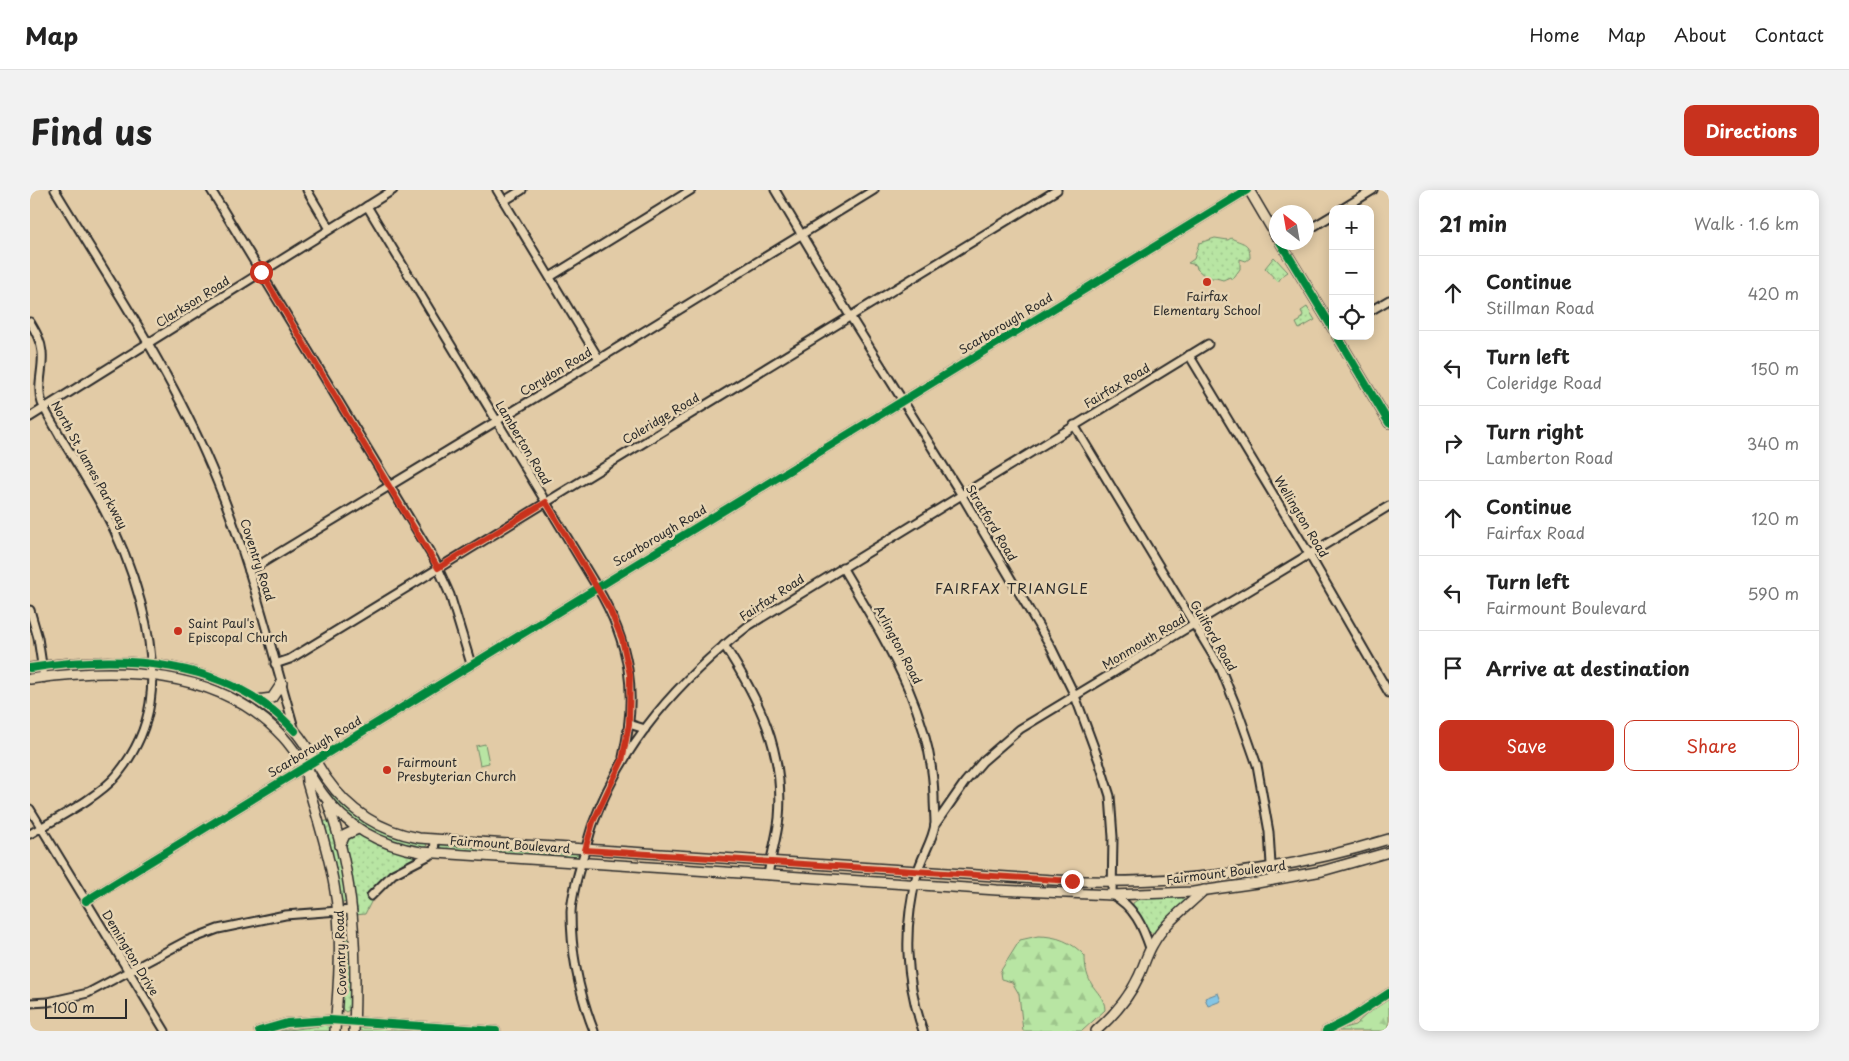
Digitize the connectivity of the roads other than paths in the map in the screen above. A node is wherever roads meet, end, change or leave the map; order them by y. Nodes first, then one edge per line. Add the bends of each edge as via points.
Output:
1 (55, 190) edge
2 (211, 190) edge
3 (307, 190) edge
4 (393, 190) edge
5 (497, 190) edge
6 (522, 190) edge
7 (691, 190) edge
8 (775, 190) edge
9 (874, 190) edge
10 (1057, 190) edge
11 (1248, 190) edge
12 (1373, 190) edge
13 (504, 201) junction
14 (1349, 205) edge
15 (367, 206) junction
16 (1329, 217) edge
17 (1269, 224) edge
18 (1314, 226) edge
19 (330, 229) junction
20 (802, 234) junction
21 (1287, 250) edge
22 (261, 272) junction
23 (550, 277) junction
24 (1389, 300) edge
25 (1374, 309) edge
26 (850, 316) junction
27 (30, 322) edge
28 (1329, 322) edge
29 (1339, 340) edge
30 (148, 343) junction
31 (1208, 344) dead end
32 (1189, 355) junction
33 (599, 360) junction
34 (902, 401) junction
35 (44, 408) junction
36 (30, 417) edge
37 (497, 420) junction
38 (1389, 423) edge
39 (1074, 425) junction
40 (390, 486) junction
41 (961, 494) junction
42 (546, 502) junction
43 (1389, 506) edge
44 (1310, 554) junction
45 (842, 567) junction
46 (438, 568) junction
47 (249, 571) junction
48 (597, 587) junction
49 (30, 610) edge
50 (1194, 625) junction
51 (724, 645) junction
52 (150, 664) junction
53 (275, 664) junction
54 (471, 664) junction
55 (42, 666) junction
56 (30, 668) edge
57 (151, 676) junction
58 (44, 678) junction
59 (30, 680) edge
60 (228, 683) junction
61 (282, 683) junction
62 (1389, 693) edge
63 (223, 694) junction
64 (1075, 696) junction
65 (257, 700) junction
66 (290, 712) junction
67 (287, 723) junction
68 (629, 724) junction
69 (645, 729) junction
70 (295, 731) junction
71 (278, 732) junction
72 (314, 760) junction
73 (622, 761) junction
74 (306, 766) junction
75 (327, 800) junction
76 (30, 809) edge
77 (935, 825) junction
78 (41, 828) junction
79 (358, 829) junction
80 (30, 834) edge
81 (1389, 839) edge
82 (435, 840) junction
83 (340, 846) junction
84 (585, 850) junction
85 (1389, 852) edge
86 (434, 853) junction
87 (581, 862) junction
88 (770, 862) junction
89 (1272, 868) junction
90 (917, 871) junction
91 (768, 875) junction
92 (1212, 877) junction
93 (1272, 881) junction
94 (1112, 882) junction
95 (914, 884) junction
96 (1203, 890) junction
97 (1112, 895) junction
98 (371, 896) dead end
99 (86, 902) junction
100 (352, 910) junction
101 (337, 911) junction
102 (1150, 948) junction
103 (129, 972) junction
104 (1389, 993) edge
105 (30, 1003) edge
106 (336, 1020) junction
107 (354, 1021) junction
108 (165, 1031) edge
109 (259, 1031) edge
110 (335, 1031) edge
111 (354, 1031) edge
112 (496, 1031) edge
113 (594, 1031) edge
114 (923, 1031) edge
115 (1096, 1031) edge
116 (1326, 1031) edge

1 - 30 street, Coventry Road
2 - 22 street
3 - 19 street
4 - 15 street, Clarkson Road
5 - 13 street
6 - 13 street
7 - 23 street
8 - 20 street, Stratford Road
9 - 20 street, Corydon Road
10 - 26 street, Coleridge Road
11 - 17 main road
11 - 34 street, Scarborough Road
12 - 14 street
13 - 23 street
15 - 19 street, Clarkson Road
15 - 37 street, Lamberton Road
16 - 18 street
19 - 22 street, Clarkson Road
20 - 26 street, Stratford Road
20 - 33 street, Corydon Road
21 - 28 main road
22 - 30 street, Clarkson Road
22 - 40 street
23 - 33 street
24 - 25 street
26 - 34 street, Stratford Road
26 - 42 street, Coleridge Road
27 - 35 street, North St James Parkway via 41,346 39,389
29 - 38 main road
30 - 35 street, Clarkson Road
30 - 47 street, Coventry Road via 205,453
31 - 32 street, Fairfax Road
32 - 39 street, Fairfax Road
32 - 44 street, Wellington Road
33 - 37 street, Corydon Road
34 - 41 street, Stratford Road
34 - 48 street, Scarborough Road
35 - 36 street, Clarkson Road
35 - 52 street, North St James Parkway via 104,509 122,550 142,603
37 - 40 street, Corydon Road
37 - 42 street, Lamberton Road
39 - 41 street, Fairfax Road
39 - 50 street, Guilford Road
40 - 46 street
40 - 47 street, Corydon Road
41 - 45 street, Fairfax Road
41 - 64 street, Stratford Road via 1051,646
42 - 46 street, Coleridge Road
42 - 48 street, Lamberton Road
43 - 44 street, Monmouth Road
44 - 50 street, Monmouth Road
44 - 62 street, Wellington Road
45 - 51 street, Fairfax Road via 748,626
45 - 77 street, Arlington Road via 910,691 929,752 934,780
46 - 53 street, Coleridge Road via 290,659
46 - 54 street via 457,614
47 - 53 street, Coventry Road
48 - 54 street, Scarborough Road
48 - 68 street, Lamberton Road via 616,623 627,657
49 - 55 street
50 - 64 street, Monmouth Road
50 - 89 street, Guilford Road via 1220,667 1249,741 1266,812
51 - 69 street, Fairfax Road via 678,687
51 - 88 street via 758,704 773,744 779,782 778,818
52 - 55 main road, Fairmount Boulevard via 100,662
52 - 57 street, North St James Parkway
52 - 60 main road, Fairmount Boulevard via 187,669
53 - 61 street, Coventry Road
54 - 72 street, Scarborough Road
55 - 56 main road, Fairmount Boulevard
55 - 58 street
57 - 58 main road, Fairmount Boulevard via 98,674
57 - 63 main road, Fairmount Boulevard via 193,682
57 - 78 street, North St James Parkway via 150,702 143,730 133,752 116,776 92,796
58 - 59 main road, Fairmount Boulevard
60 - 63 main road
60 - 65 main road, Fairmount Boulevard
61 - 65 main road via 272,698
61 - 66 street, Coventry Road
63 - 71 main road, Fairmount Boulevard via 253,711
64 - 77 street, Monmouth Road via 1020,729 983,761
64 - 94 street, Stratford Road via 1110,796
65 - 67 main road, Fairmount Boulevard
66 - 67 main road
66 - 70 street, Coventry Road
67 - 70 main road, Fairmount Boulevard
67 - 71 main road via 284,730
68 - 69 street
68 - 73 street, Lamberton Road
69 - 73 street, Fairfax Road
70 - 72 main road, Fairmount Boulevard
70 - 74 main road, Coventry Road
71 - 74 main road, Fairmount Boulevard
72 - 74 street, Scarborough Road
72 - 75 main road, Coventry Road
72 - 82 main road, Fairmount Boulevard via 340,796 364,817 399,834
73 - 84 street, Fairfax Road via 593,822
74 - 75 main road, Fairmount Boulevard
74 - 99 street, Scarborough Road
74 - 101 main road, Coventry Road
75 - 79 main road, Fairmount Boulevard
75 - 83 main road, Coventry Road
76 - 78 street, Demington Drive
77 - 90 street, Arlington Road
78 - 80 street, North St James Parkway
78 - 99 street, Demington Drive
79 - 83 main road via 345,835
79 - 86 main road, Fairmount Boulevard via 393,845
81 - 89 main road, Fairmount Boulevard
82 - 84 main road, Fairmount Boulevard
82 - 86 street, Fairmount Boulevard
83 - 100 main road, Coventry Road
84 - 87 street, Fairfax Road
84 - 88 main road, Fairmount Boulevard
85 - 93 main road, Fairmount Boulevard via 1331,869
86 - 87 main road, Fairmount Boulevard
86 - 98 street, Fairmount Boulevard via 393,874
87 - 91 main road, Fairmount Boulevard
87 - 113 street, Fairfax Road via 571,911 573,943 576,976
88 - 90 main road, Fairmount Boulevard
88 - 91 street
89 - 92 main road, Fairmount Boulevard
89 - 93 street, Guilford Road
90 - 94 main road, Fairmount Boulevard
90 - 95 street, Arlington Road
91 - 95 main road, Fairmount Boulevard
92 - 94 main road, Fairmount Boulevard
92 - 96 main road
93 - 96 main road, Fairmount Boulevard
94 - 97 street, Stratford Road
95 - 97 main road, Fairmount Boulevard
95 - 114 street, Arlington Road via 907,962
96 - 97 main road, Fairmount Boulevard
96 - 102 main road via 1169,922
97 - 102 street via 1124,902 1136,916
99 - 103 street, Demington Drive
100 - 101 street
100 - 107 main road, Coventry Road
101 - 103 street via 285,915 218,929 169,949
101 - 106 main road, Coventry Road via 340,971
102 - 115 main road via 1128,996
103 - 105 street via 68,999
103 - 108 street, Demington Drive
104 - 116 street
106 - 107 street
106 - 109 street via 302,1021
106 - 110 main road, Coventry Road
107 - 111 main road, Coventry Road
107 - 112 street

